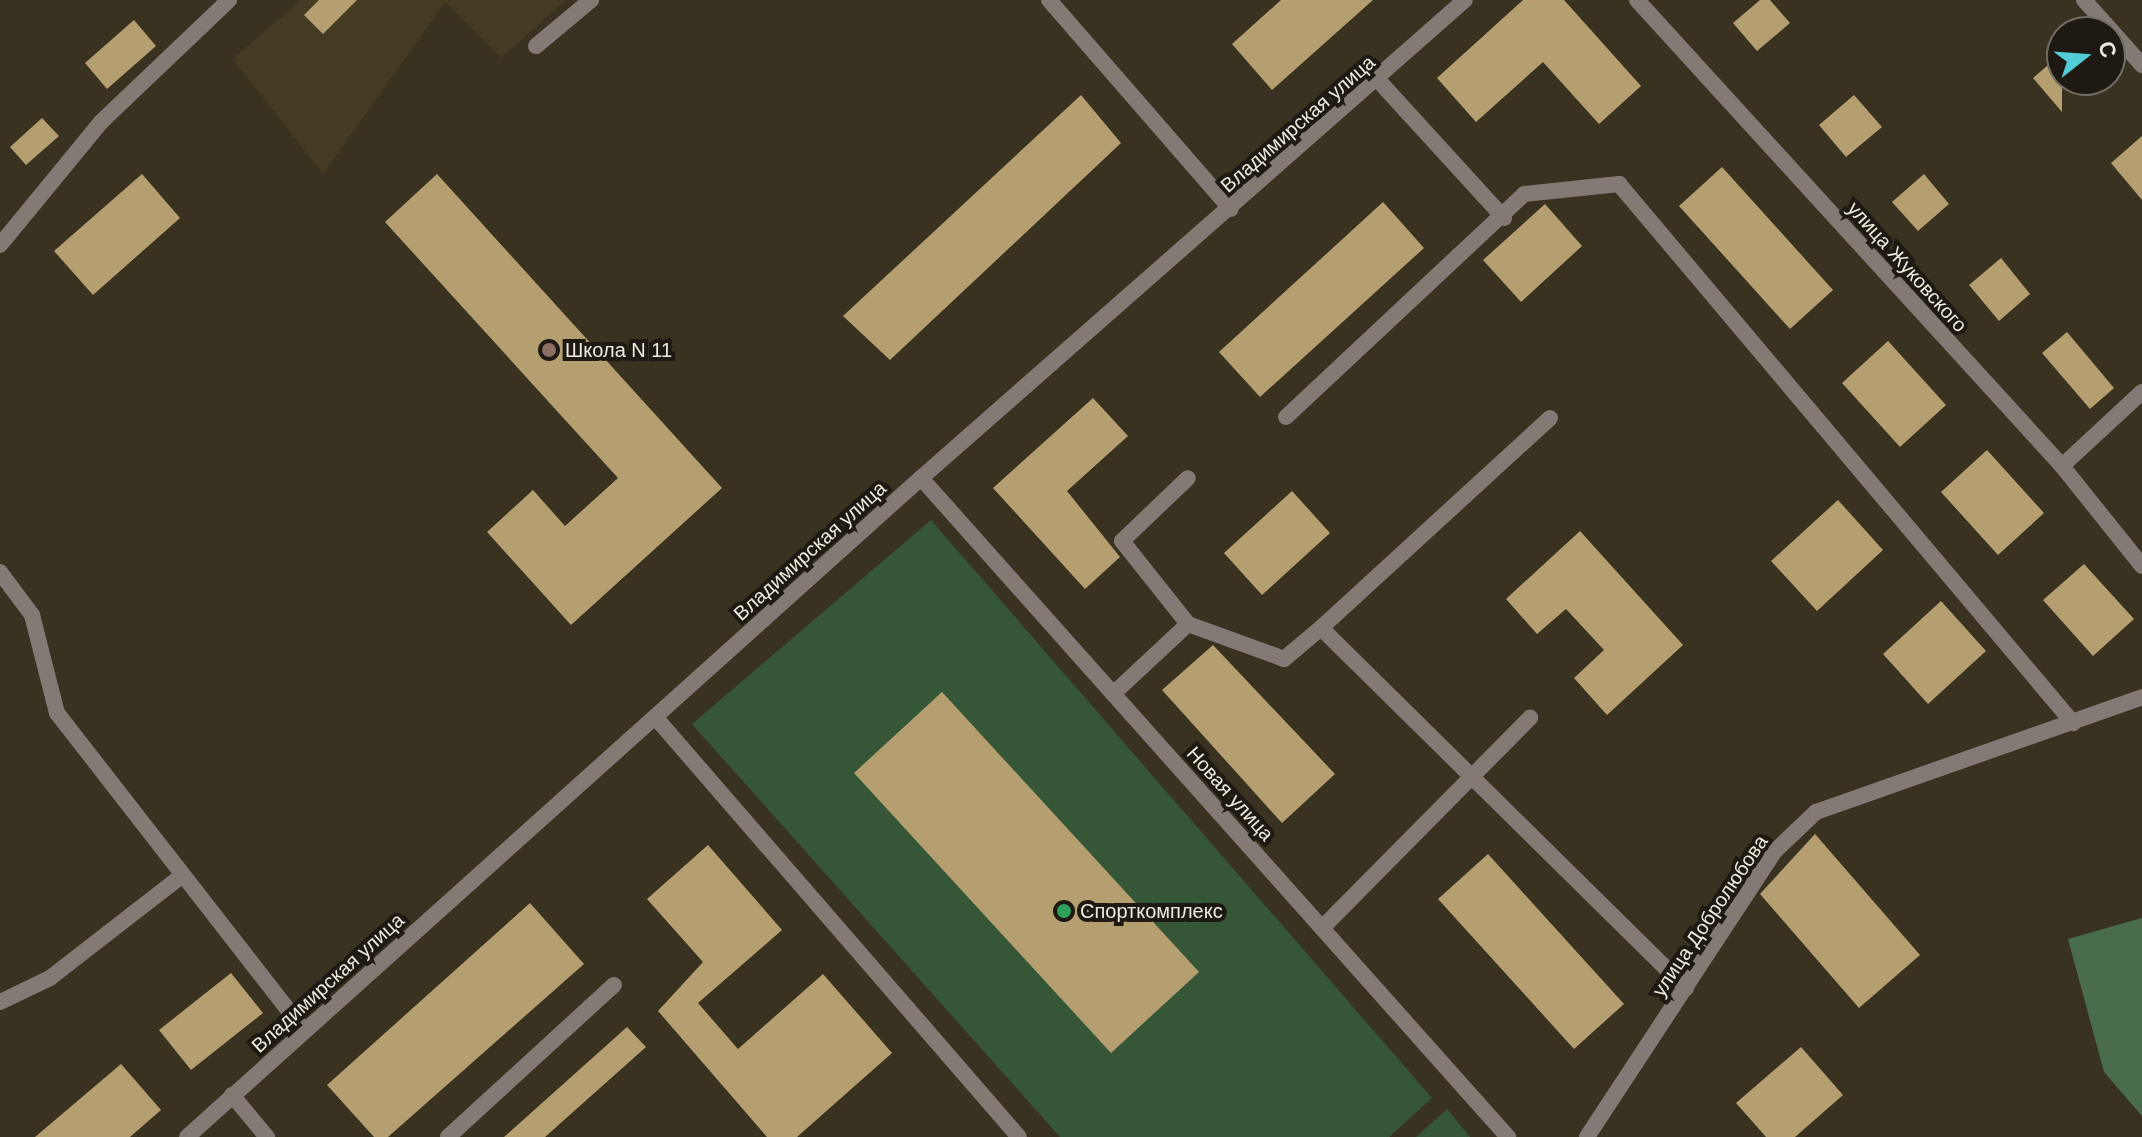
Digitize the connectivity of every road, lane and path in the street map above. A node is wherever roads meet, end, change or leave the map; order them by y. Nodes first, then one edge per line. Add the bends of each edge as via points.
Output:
1 (229, 0) edge
2 (591, 0) edge
3 (1049, 0) edge
4 (1465, 0) edge
5 (1637, 0) edge
6 (2084, 0) edge
7 (536, 46) dead end
8 (2142, 65) edge
9 (1378, 80) junction
10 (1231, 209) junction
11 (1504, 218) junction
12 (0, 245) edge
13 (2142, 392) edge
14 (1286, 417) dead end
15 (1550, 418) dead end
16 (2062, 466) junction
17 (921, 478) junction
18 (1188, 478) dead end
19 (2142, 566) edge
20 (0, 572) edge
21 (1188, 624) junction
22 (1321, 628) junction
23 (1113, 694) junction
24 (2142, 697) edge
25 (656, 718) junction
26 (1530, 718) dead end
27 (2073, 723) junction
28 (1472, 777) junction
29 (183, 875) junction
30 (1322, 928) junction
31 (614, 985) dead end
32 (1686, 988) junction
33 (0, 1002) edge
34 (304, 1030) junction
35 (232, 1095) junction
36 (187, 1137) edge
37 (267, 1137) edge
38 (448, 1137) edge
39 (1019, 1137) edge
40 (1508, 1137) edge
41 (1587, 1137) edge

1 - 12 street via 101,122
2 - 7 street
3 - 10 street
4 - 9 street, Владимирская улица
5 - 16 street, улица Жуковского
6 - 8 street
9 - 10 street, Владимирская улица
9 - 11 street
10 - 17 street, Владимирская улица
11 - 14 street
11 - 27 street via 1524,194 1619,184
13 - 16 street
15 - 22 street
16 - 19 street, улица Жуковского
17 - 23 street, Новая улица
17 - 25 street, Владимирская улица
18 - 21 street via 1122,541
20 - 29 street via 32,615 57,713
21 - 22 street via 1284,659
21 - 23 street
22 - 28 street
23 - 30 street, Новая улица
24 - 27 street, улица Добролюбова
25 - 34 street, Владимирская улица
25 - 39 street
26 - 28 street
27 - 32 street, улица Добролюбова via 1816,812 1775,851
28 - 30 street
28 - 32 street
29 - 33 street via 50,978
29 - 34 street
30 - 40 street, Новая улица
31 - 38 street
32 - 41 street, улица Добролюбова
34 - 35 street, Владимирская улица
35 - 36 street, Владимирская улица
35 - 37 street

